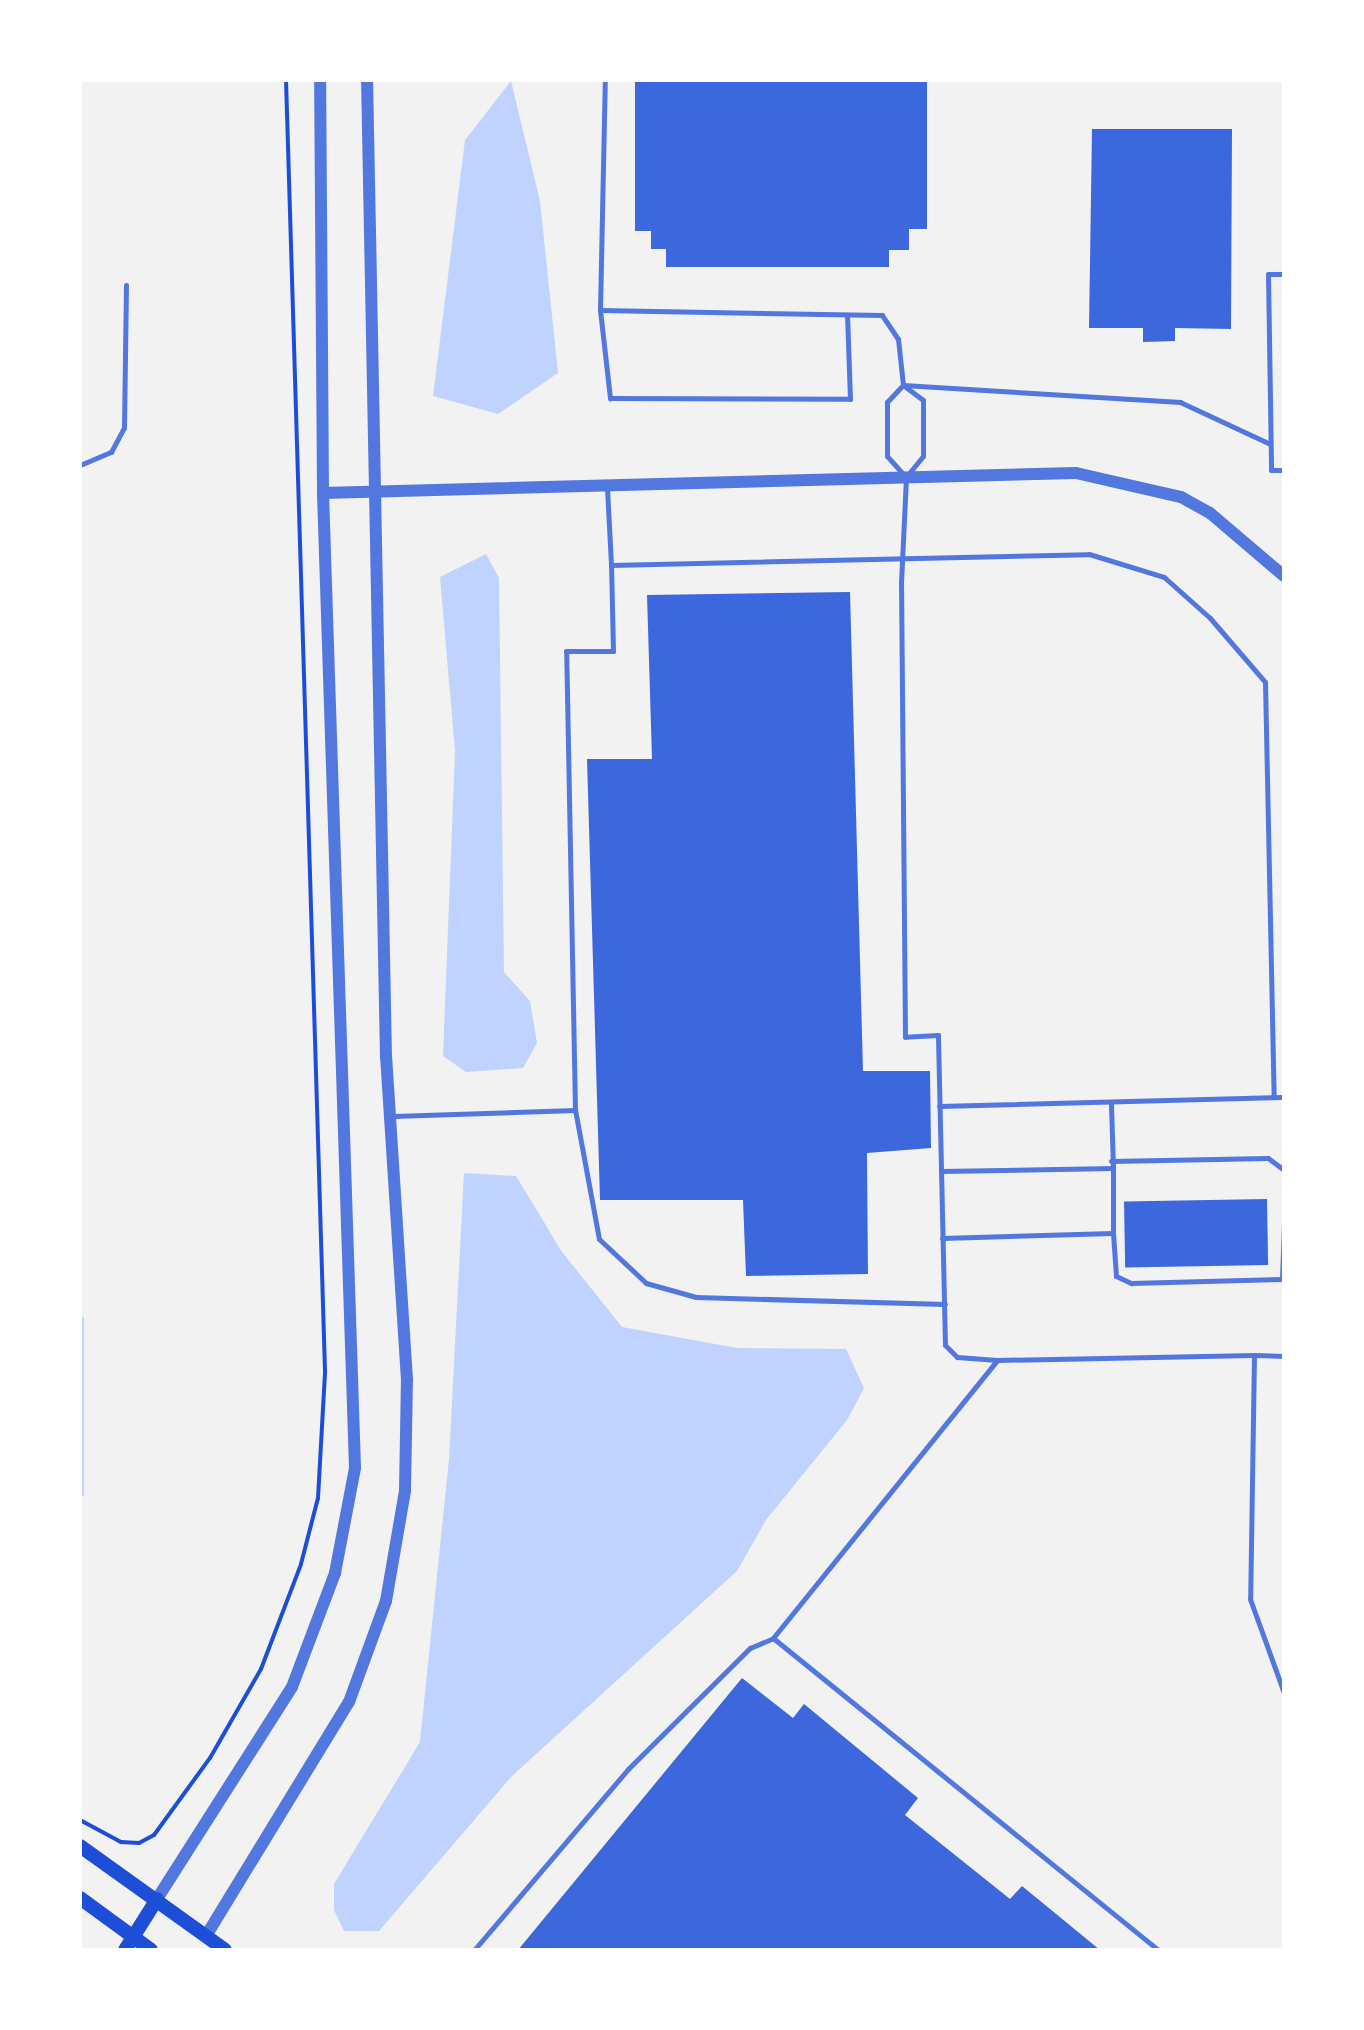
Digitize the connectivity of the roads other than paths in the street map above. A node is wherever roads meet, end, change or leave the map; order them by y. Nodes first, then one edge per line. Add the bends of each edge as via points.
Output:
1 (320, 80) edge
2 (368, 80) edge
3 (604, 80) edge
4 (1284, 274) edge
5 (126, 285) dead end
6 (600, 310) junction
7 (847, 315) junction
8 (903, 386) junction
9 (1270, 444) junction
10 (80, 465) edge
11 (1284, 470) edge
12 (906, 478) junction
13 (607, 483) junction
14 (372, 492) junction
15 (323, 493) junction
16 (904, 554) junction
17 (611, 565) junction
18 (1284, 576) edge
19 (1274, 1096) junction
20 (1284, 1097) edge
21 (1111, 1104) junction
22 (939, 1106) junction
23 (576, 1110) junction
24 (390, 1116) junction
25 (1112, 1164) junction
26 (1284, 1170) edge
27 (940, 1171) junction
28 (1284, 1224) edge
29 (1114, 1233) junction
30 (942, 1238) junction
31 (945, 1304) junction
32 (1254, 1355) junction
33 (1284, 1356) edge
34 (997, 1360) junction
35 (773, 1638) junction
36 (1284, 1693) edge
37 (80, 1846) edge
38 (80, 1898) edge
39 (157, 1899) junction
40 (206, 1936) junction
41 (134, 1937) junction
42 (124, 1950) edge
43 (151, 1950) edge
44 (198, 1950) edge
45 (225, 1950) edge
46 (474, 1950) edge
47 (1158, 1950) edge

1 - 15 street
2 - 14 street
3 - 6 lane
4 - 9 lane via 1268,274
5 - 10 lane via 124,428 111,452
6 - 7 lane
6 - 7 lane via 610,398 850,399
7 - 8 lane via 882,316 898,338
8 - 9 lane via 1180,402
8 - 12 lane via 886,402 886,456
8 - 12 lane via 923,400 923,456
9 - 11 lane via 1271,470
12 - 13 street
12 - 16 lane
12 - 18 street via 1076,473 1150,486 1210,512
13 - 14 street
13 - 17 lane
14 - 15 street
14 - 24 street
15 - 39 street via 355,1468 335,1573 292,1687
16 - 17 lane
16 - 19 lane via 1088,554 1164,578 1210,618 1265,682
16 - 22 lane via 905,1037 938,1035
17 - 23 lane via 613,652 566,652
19 - 20 lane
19 - 21 lane
21 - 22 lane
21 - 25 lane
22 - 27 lane
23 - 24 lane
23 - 31 lane via 599,1239 646,1282 696,1298
24 - 40 street via 407,1380 398,1548 371,1652 350,1702
25 - 26 lane via 1268,1158
25 - 27 lane
25 - 29 lane
27 - 30 lane
28 - 29 lane via 1282,1280 1131,1283 1116,1276
29 - 30 lane
30 - 31 lane
31 - 34 lane via 945,1345 957,1357
32 - 33 lane
32 - 34 lane
32 - 36 lane via 1250,1599
34 - 35 lane
35 - 46 lane via 750,1648 628,1769
35 - 47 lane
37 - 39 main road
38 - 41 main road
39 - 40 main road
39 - 41 main road
40 - 44 main road
40 - 45 main road
41 - 42 main road
41 - 43 main road

